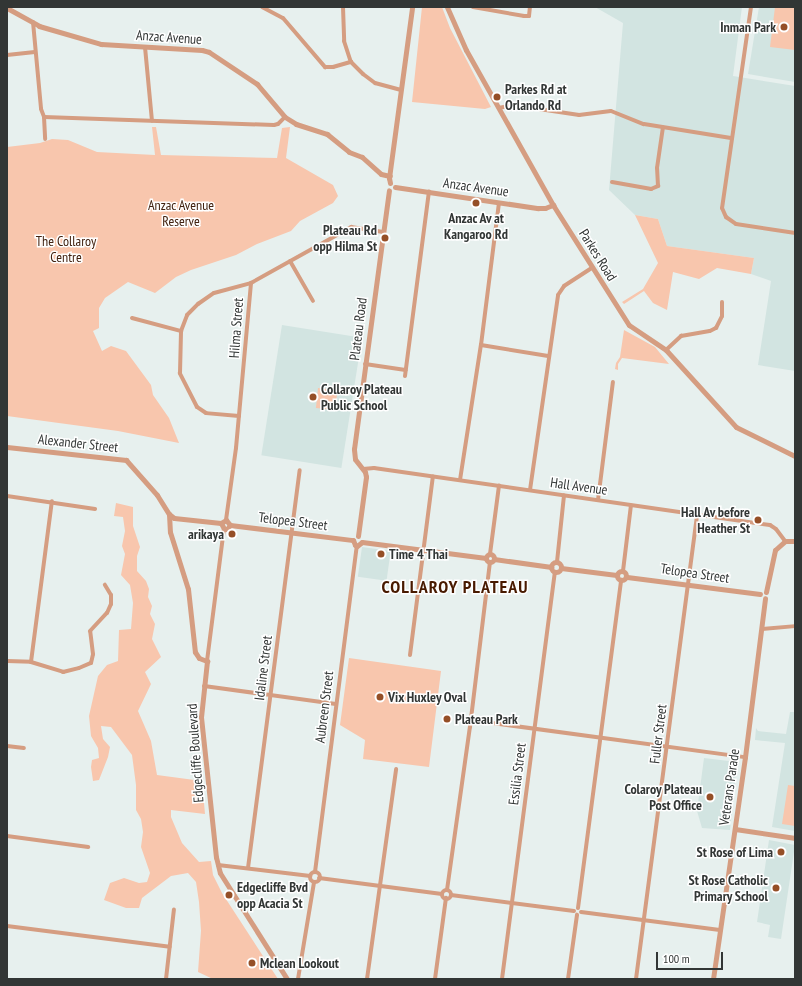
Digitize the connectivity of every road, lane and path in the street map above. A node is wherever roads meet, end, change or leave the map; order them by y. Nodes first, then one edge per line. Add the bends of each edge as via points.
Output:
1 (262, 7) edge
2 (343, 7) edge
3 (412, 7) edge
4 (447, 7) edge
5 (473, 7) edge
6 (530, 7) edge
7 (752, 7) edge
8 (7, 8) edge
9 (33, 22) junction
10 (145, 47) junction
11 (35, 52) junction
12 (7, 55) edge
13 (351, 62) junction
14 (401, 90) junction
15 (498, 108) junction
16 (44, 116) junction
17 (284, 117) junction
18 (152, 121) junction
19 (663, 127) junction
20 (731, 138) junction
21 (46, 139) dead end
22 (390, 176) junction
23 (612, 182) dead end
24 (390, 183) junction
25 (395, 187) junction
26 (389, 190) junction
27 (429, 192) junction
28 (499, 203) junction
29 (553, 205) junction
30 (382, 232) junction
31 (795, 233) edge
32 (290, 261) junction
33 (592, 268) junction
34 (251, 284) junction
35 (313, 302) dead end
36 (722, 302) dead end
37 (132, 318) dead end
38 (181, 331) junction
39 (481, 345) junction
40 (666, 350) junction
41 (548, 356) junction
42 (365, 364) junction
43 (406, 370) junction
44 (406, 376) dead end
45 (613, 382) dead end
46 (239, 416) junction
47 (7, 447) edge
48 (795, 456) edge
49 (363, 469) junction
50 (300, 470) dead end
51 (433, 476) junction
52 (460, 480) junction
53 (499, 486) junction
54 (530, 490) junction
55 (7, 496) edge
56 (564, 496) junction
57 (598, 500) junction
58 (52, 501) junction
59 (631, 505) junction
60 (95, 509) dead end
61 (169, 514) junction
62 (697, 515) junction
63 (226, 520) junction
64 (221, 523) junction
65 (230, 525) junction
66 (224, 529) junction
67 (291, 533) junction
68 (358, 536) junction
69 (353, 540) junction
70 (784, 541) junction
71 (795, 541) edge
72 (362, 542) junction
73 (357, 546) junction
74 (424, 550) junction
75 (488, 556) junction
76 (492, 561) junction
77 (557, 562) junction
78 (551, 567) junction
79 (561, 568) junction
80 (623, 571) junction
81 (555, 572) junction
82 (617, 575) junction
83 (627, 577) junction
84 (621, 580) junction
85 (688, 584) junction
86 (105, 585) dead end
87 (763, 593) junction
88 (795, 626) edge
89 (762, 629) junction
90 (410, 655) dead end
91 (7, 661) edge
92 (207, 661) junction
93 (30, 662) junction
94 (204, 686) junction
95 (271, 695) junction
96 (336, 704) junction
97 (470, 720) junction
98 (534, 729) junction
99 (600, 738) junction
100 (7, 746) edge
101 (667, 747) junction
102 (24, 748) dead end
103 (745, 757) junction
104 (396, 769) dead end
105 (735, 829) junction
106 (7, 836) edge
107 (795, 838) edge
108 (88, 848) dead end
109 (218, 865) junction
110 (248, 868) junction
111 (315, 872) junction
112 (310, 876) junction
113 (319, 878) junction
114 (314, 882) junction
115 (380, 885) junction
116 (447, 890) junction
117 (442, 894) junction
118 (451, 895) junction
119 (446, 898) junction
120 (512, 903) junction
121 (174, 909) dead end
122 (578, 910) junction
123 (644, 920) junction
124 (7, 926) edge
125 (720, 930) junction
126 (170, 946) junction
127 (166, 979) edge
128 (287, 979) edge
129 (298, 979) edge
130 (367, 979) edge
131 (435, 979) edge
132 (502, 979) edge
133 (568, 979) edge
134 (636, 979) edge
135 (713, 979) edge

1 - 13 street via 283,18 325,67
2 - 13 street via 344,41
3 - 14 street
4 - 15 street, Parkes Road via 459,36
5 - 6 street via 524,16 529,16
7 - 20 street
8 - 9 street, Anzac Avenue
9 - 10 street, Anzac Avenue via 68,36 101,44
9 - 11 street
10 - 17 street, Anzac Avenue via 210,52 257,84
10 - 18 street
11 - 12 street
11 - 16 street
13 - 14 street via 375,83
14 - 22 street
15 - 19 street via 512,105 575,115 611,111 636,122
15 - 29 street, Parkes Road
16 - 18 street
16 - 21 street
17 - 18 street via 274,125
17 - 22 street, Anzac Avenue via 296,124 328,134 349,152 362,157 381,174
19 - 20 street
19 - 23 street via 657,168 658,186 651,189
20 - 31 street via 722,208 726,217 736,224
22 - 24 street
24 - 25 street
24 - 26 street via 387,186
25 - 26 street
25 - 27 street, Anzac Avenue
26 - 30 street, Plateau Road
27 - 28 street, Anzac Avenue
27 - 43 street
28 - 29 street, Anzac Avenue via 543,209
28 - 39 street
29 - 33 street, Parkes Road
30 - 32 street, Hilma Street via 351,227
30 - 42 street, Plateau Road
32 - 34 street, Hilma Street
32 - 35 street
33 - 40 street, Parkes Road via 629,325
33 - 41 street via 564,286 558,295
34 - 38 street via 214,293 187,315
34 - 46 street, Hilma Street
36 - 40 street via 722,316 716,328 681,336
37 - 38 street
38 - 46 street via 180,373 197,407 206,413
39 - 41 street
39 - 52 street
40 - 48 street, Parkes Road via 736,428
41 - 54 street
42 - 43 street
42 - 49 street, Plateau Road via 354,452 355,459
43 - 44 street
45 - 57 street
46 - 63 street, Hilma Street
47 - 61 street, Alexander Street via 126,460 157,495
49 - 51 street, Hall Avenue via 374,468
49 - 68 street via 366,477
50 - 67 street, Idaline Street
51 - 52 street, Hall Avenue
51 - 74 street
52 - 53 street, Hall Avenue
53 - 54 street, Hall Avenue
53 - 75 street
54 - 56 street, Hall Avenue
55 - 58 street
56 - 57 street, Hall Avenue
56 - 77 street
57 - 59 street, Hall Avenue
58 - 60 street
58 - 93 street
59 - 62 street, Hall Avenue
59 - 80 street
61 - 64 street via 174,518
61 - 92 street via 170,532 188,589 196,652 199,658
62 - 70 street, Hall Avenue via 770,526 776,529
62 - 85 street, Fuller Street
63 - 64 street
63 - 65 street
64 - 66 street
65 - 66 street
65 - 67 street, Telopea Street
66 - 92 street
67 - 69 street, Telopea Street
67 - 95 street, Idaline Street
68 - 69 street
68 - 72 street
69 - 73 street
70 - 71 street
70 - 87 street via 774,550
72 - 73 street
72 - 74 street
73 - 96 street, Aubreen Street
74 - 75 street
74 - 90 street
75 - 76 street
76 - 78 street
76 - 97 street
77 - 78 street
77 - 79 street
78 - 81 street
79 - 81 street
79 - 82 street
80 - 82 street
80 - 83 street
81 - 98 street, Essilia Street
82 - 84 street
83 - 84 street
83 - 85 street, Telopea Street
84 - 99 street
85 - 87 street, Telopea Street
85 - 101 street, Fuller Street
86 - 93 street via 111,595 111,604 107,613 90,630 93,654 91,663 63,672
87 - 89 street, Veterans Parade via 761,597 765,598
88 - 89 street
89 - 103 street, Veterans Parade
91 - 93 street
92 - 94 street, Edgecliffe Boulevard
94 - 95 street
94 - 109 street, Edgecliffe Boulevard via 202,717
95 - 96 street
95 - 110 street, Idaline Street
96 - 111 street, Aubreen Street
97 - 98 street
97 - 116 street
98 - 99 street
98 - 120 street, Essilia Street
99 - 101 street
99 - 122 street
100 - 102 street
101 - 103 street
101 - 123 street, Fuller Street
103 - 105 street, Veterans Parade
104 - 115 street
105 - 107 street
105 - 125 street, Veterans Parade
106 - 108 street
109 - 110 street
109 - 128 street, Edgecliffe Boulevard via 227,887
110 - 112 street
111 - 112 street
111 - 113 street via 319,874
112 - 114 street via 310,880
113 - 114 street
113 - 115 street
114 - 129 street
115 - 117 street
115 - 130 street
116 - 117 street
116 - 118 street
117 - 119 street
118 - 119 street
118 - 120 street
119 - 131 street
120 - 122 street
120 - 132 street, Essilia Street
121 - 126 street
122 - 123 street
122 - 133 street
123 - 125 street
123 - 134 street, Fuller Street
124 - 126 street
125 - 135 street, Veterans Parade
126 - 127 street

